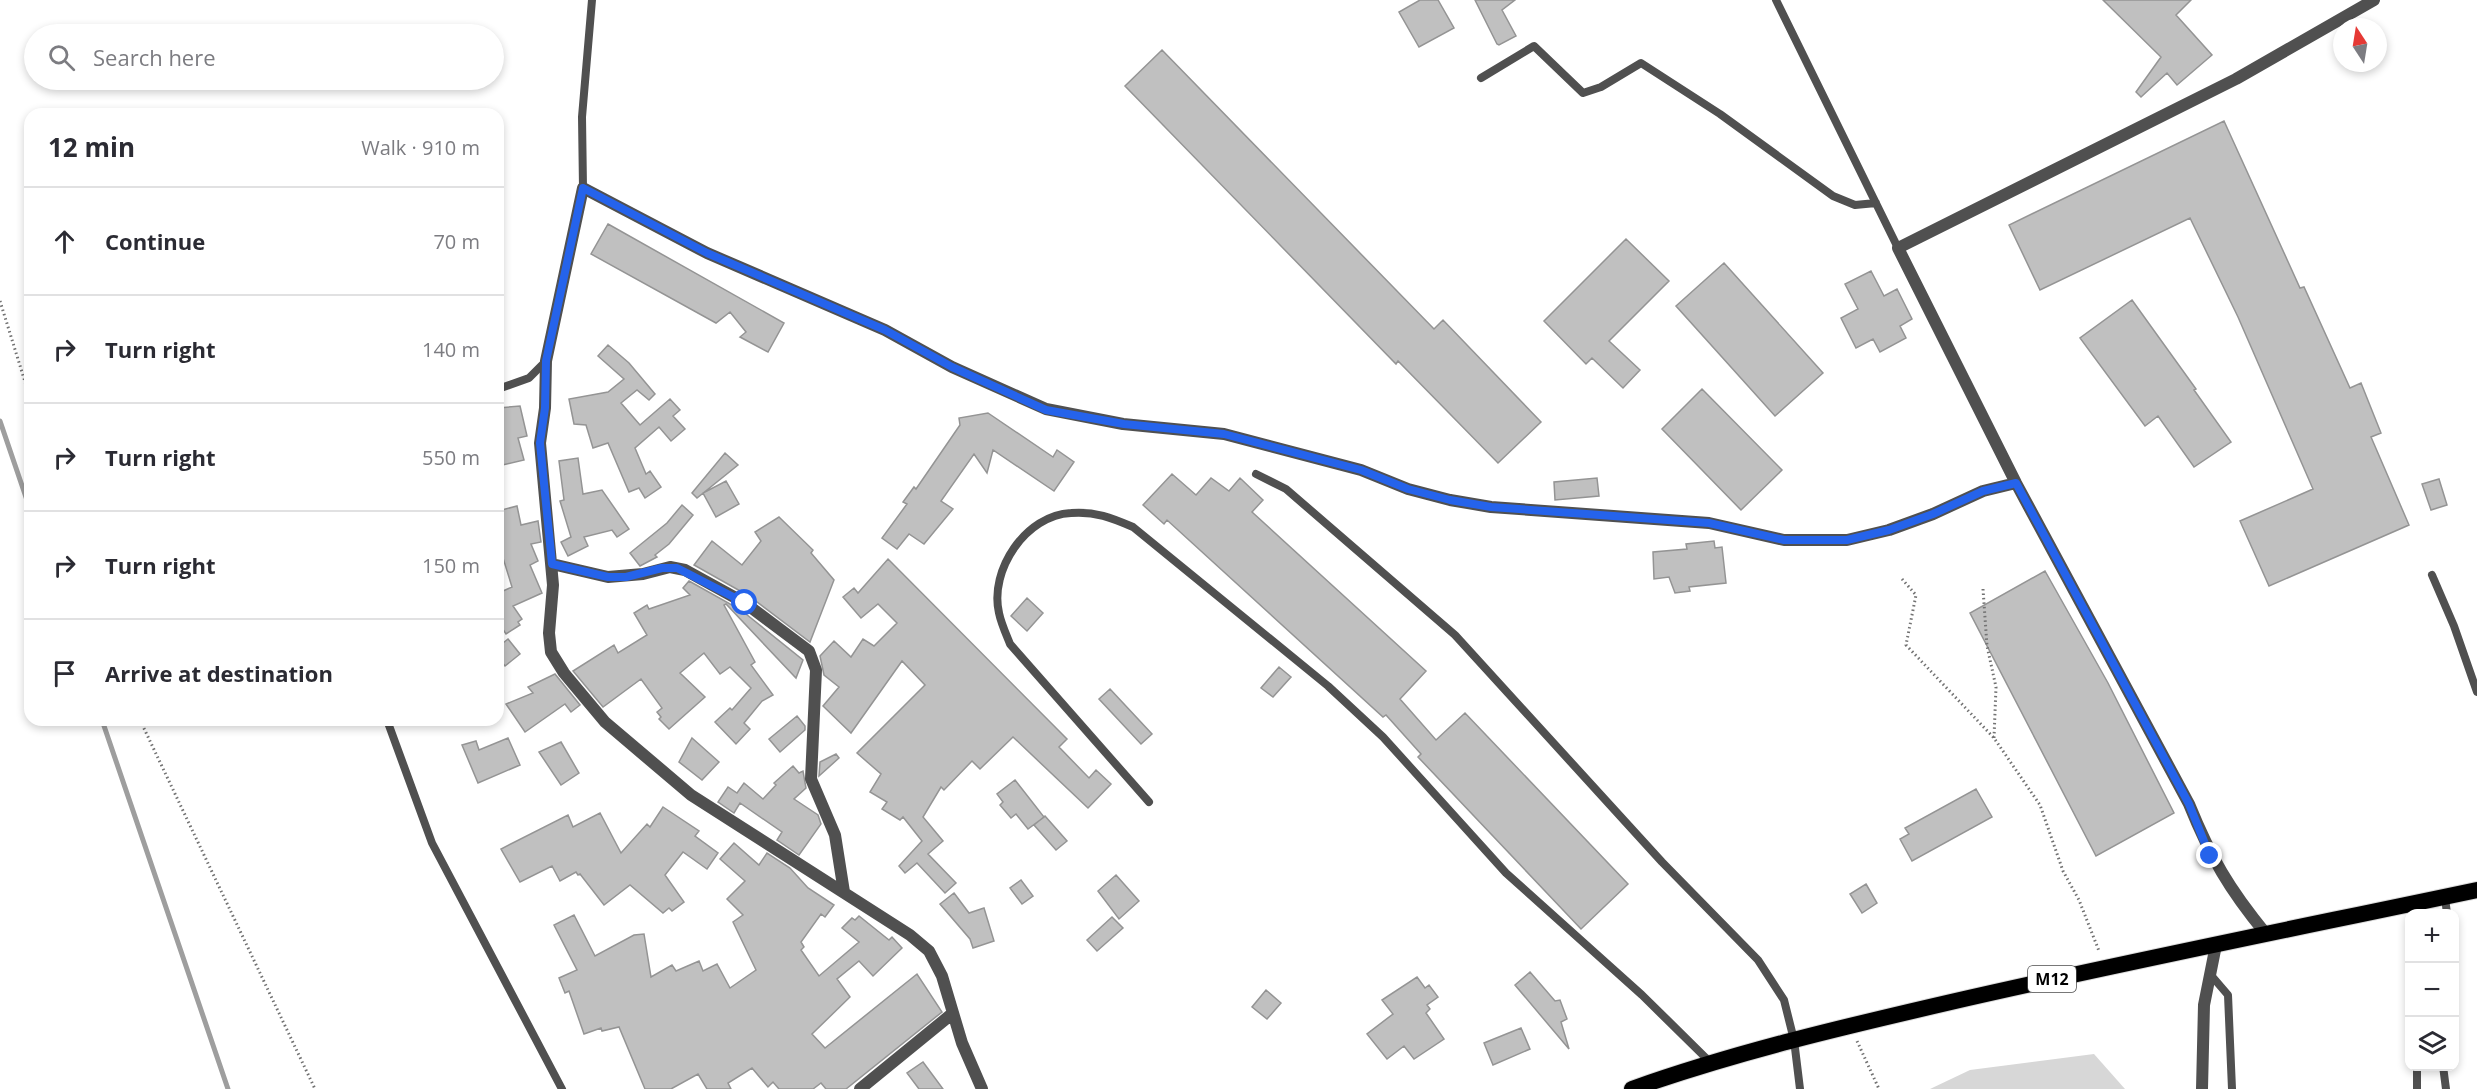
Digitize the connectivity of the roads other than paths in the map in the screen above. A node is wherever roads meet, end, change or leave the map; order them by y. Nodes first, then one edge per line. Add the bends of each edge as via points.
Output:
1 (592, 0) edge
2 (1776, 0) edge
3 (2374, 0) edge
4 (1481, 78) dead end
5 (583, 188) junction
6 (1876, 203) junction
7 (1898, 248) junction
8 (546, 361) junction
9 (504, 388) edge
10 (1256, 474) dead end
11 (2016, 483) junction
12 (552, 564) junction
13 (2432, 575) dead end
14 (2477, 692) edge
15 (389, 726) edge
16 (1149, 802) dead end
17 (2477, 890) edge
18 (844, 892) junction
19 (2446, 905) edge
20 (2266, 934) junction
21 (2216, 945) junction
22 (2210, 974) junction
23 (953, 1013) junction
24 (1794, 1040) junction
25 (1711, 1063) junction
26 (2417, 1071) edge
27 (2444, 1071) edge
28 (562, 1089) edge
29 (860, 1089) edge
30 (982, 1089) edge
31 (1632, 1089) edge
32 (1800, 1089) edge
33 (2202, 1089) edge
34 (2232, 1089) edge
35 (2417, 1089) edge
36 (2446, 1089) edge

1 - 5 lane via 582,117
2 - 6 lane
3 - 7 street via 2236,79
4 - 6 lane via 1534,46 1582,93 1601,87 1641,63 1720,114 1833,196 1855,205
5 - 8 street
5 - 11 street via 707,253 885,330 952,367 1046,410 1124,424 1224,434 1361,470 1450,500 1491,507 1709,523 1784,540 1847,540 1889,530 1983,491
6 - 7 lane
7 - 11 street
8 - 9 lane via 529,378
8 - 12 street via 540,443
10 - 24 lane via 1286,489 1455,635 1662,862 1758,960 1784,1000
11 - 20 street via 2189,804 2210,856 2236,898
12 - 18 street via 551,652 605,722 691,795
12 - 18 street via 608,577 670,567 685,570 745,603 809,651 816,670 811,779 836,835
13 - 14 lane
15 - 28 lane via 432,843
16 - 25 lane via 1010,644 998,612 999,578 1013,548 1037,525 1069,513 1103,514 1133,527 1328,686 1383,737 1506,873 1642,994
17 - 19 highway, M12
18 - 23 street via 929,951 942,976
19 - 20 highway, M12
20 - 21 highway, M12
21 - 22 street
21 - 24 highway, M12 via 2105,966
22 - 33 street via 2204,1005
22 - 34 lane via 2228,995
23 - 29 street
23 - 30 street
24 - 25 highway, M12
24 - 32 lane
25 - 31 highway, M12
26 - 35 lane
27 - 36 lane

